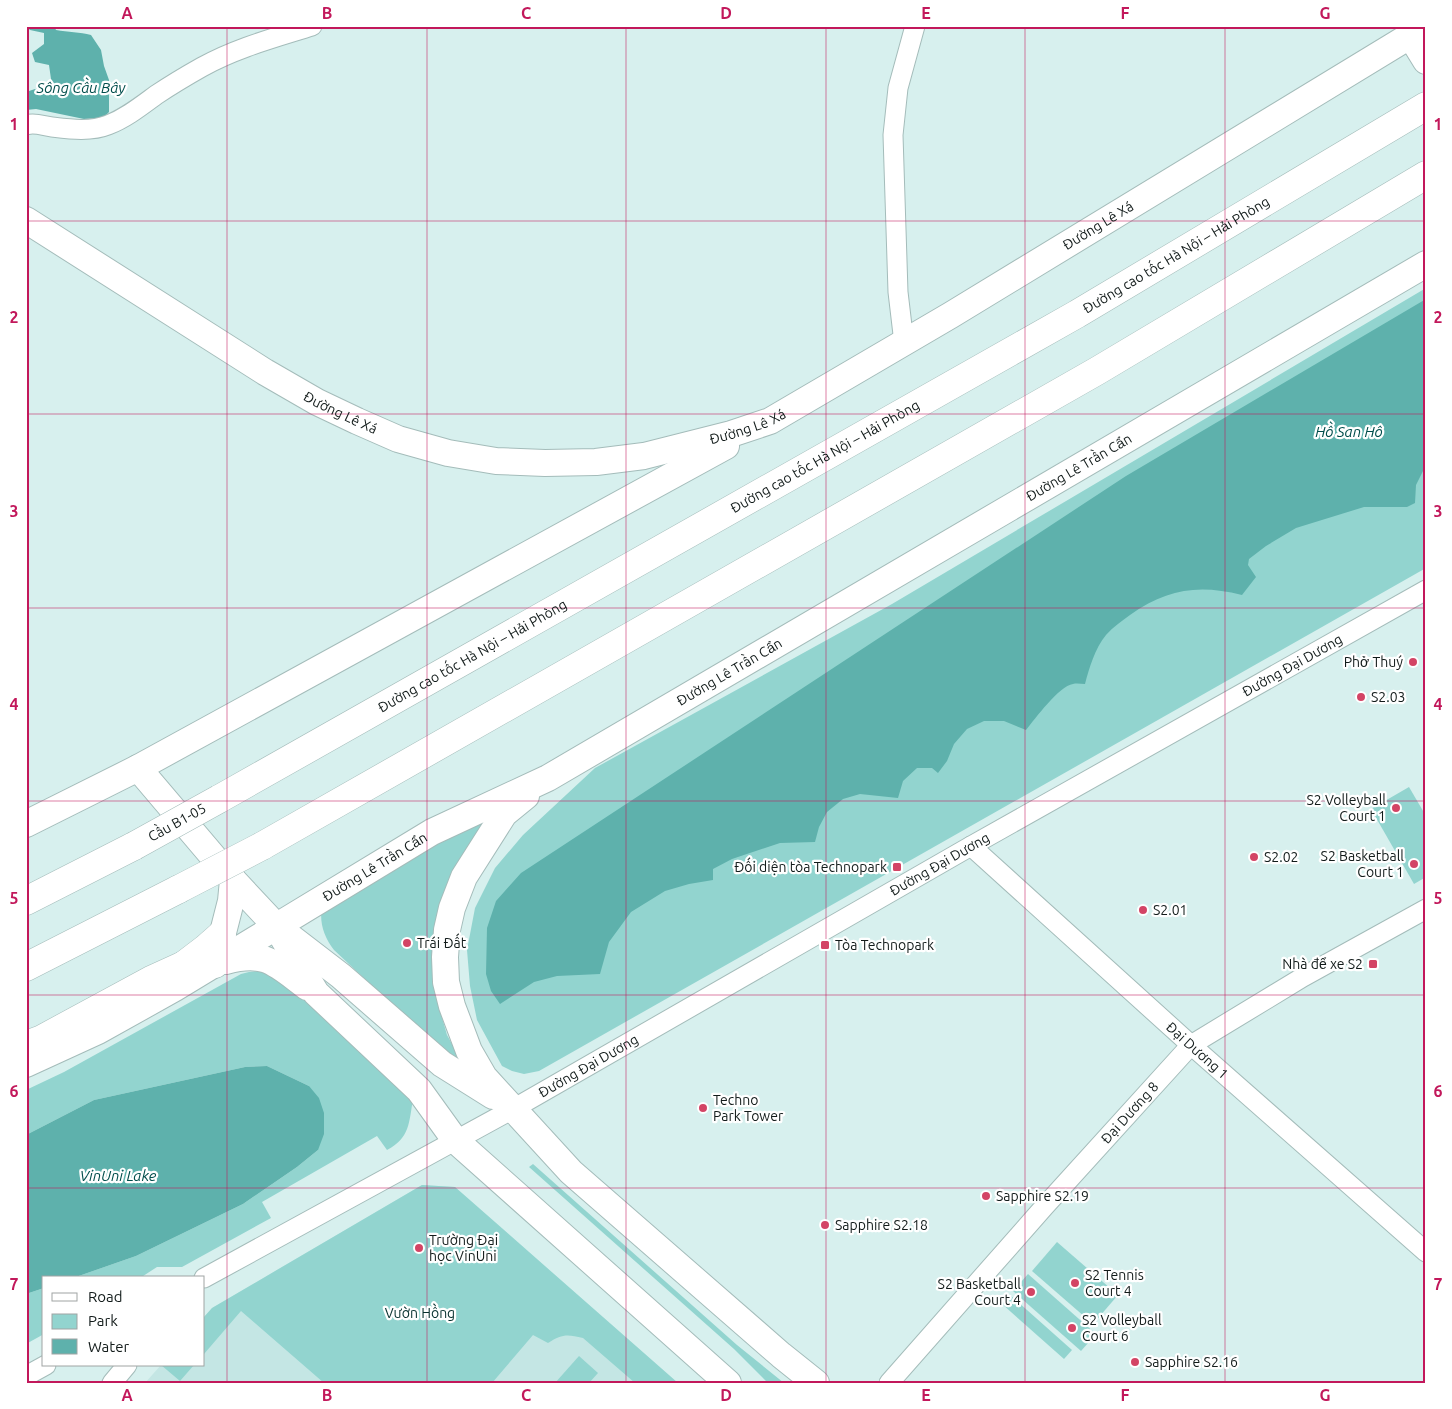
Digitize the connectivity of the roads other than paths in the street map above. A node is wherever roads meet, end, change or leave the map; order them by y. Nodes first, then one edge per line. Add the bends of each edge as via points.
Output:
1 (312, 26) edge
2 (915, 26) edge
3 (1418, 31) edge
4 (1426, 61) edge
5 (1426, 106) edge
6 (26, 125) edge
7 (1426, 175) edge
8 (26, 220) edge
9 (1426, 264) edge
10 (904, 343) junction
11 (770, 421) junction
12 (1426, 590) edge
13 (138, 768) junction
14 (548, 778) junction
15 (219, 799) joint
16 (26, 824) edge
17 (971, 846) junction
18 (232, 880) junction
19 (26, 901) edge
20 (1426, 909) edge
21 (276, 926) junction
22 (222, 934) junction
23 (215, 964) junction
24 (184, 965) junction
25 (26, 966) edge
26 (316, 993) junction
27 (26, 1044) edge
28 (1191, 1045) junction
29 (26, 1064) edge
30 (513, 1109) junction
31 (455, 1140) junction
32 (1426, 1252) edge
33 (205, 1277) edge
34 (44, 1366) edge
35 (126, 1366) edge
36 (26, 1376) edge
37 (112, 1383) edge
38 (728, 1383) edge
39 (816, 1383) edge
40 (889, 1383) edge

1 - 6 street via 219,58 107,126 80,129 34,123
2 - 10 street via 898,88 893,135 898,292
3 - 4 main road
3 - 10 main road, Đường Lê Xá
5 - 15 highway, Đường cao tốc Hà Nội – Hải Phòng via 1076,314
7 - 25 highway, bridge via 1097,371 262,846
8 - 11 main road, Đường Lê Xá via 317,402 392,436 448,453 496,461 596,462 692,445
9 - 14 main road, Đường Lê Trần Cẩn
10 - 11 main road, Đường Lê Xá
11 - 13 main road
12 - 17 street, Đường Đại Dương
13 - 16 main road
13 - 18 main road
14 - 21 main road, Đường Lê Trần Cẩn via 432,832
14 - 30 main road via 504,814 464,877 447,930 446,982 452,1006 469,1051 484,1077
15 - 19 highway, Cầu B1-05, bridge
17 - 28 street, Đại Dương 1
17 - 30 street, Đường Đại Dương
18 - 21 main road
18 - 22 main road via 231,901
20 - 28 street, Đại Dương 8 via 1303,977
21 - 23 main road, Đường Lê Trần Cẩn
21 - 26 main road
21 - 30 main road via 442,1064
22 - 23 main road
22 - 24 highway
23 - 24 highway
23 - 26 main road via 240,957 272,961
23 - 29 main road, Đường Lê Trần Cẩn via 98,1031
24 - 27 highway via 42,1039
26 - 31 main road via 419,1090
28 - 32 street, Đại Dương 1
28 - 40 street, Đại Dương 8
30 - 31 street, Đường Đại Dương
30 - 39 main road via 571,1172
31 - 33 street, Đường Đại Dương
31 - 38 main road
34 - 36 street
35 - 37 street

